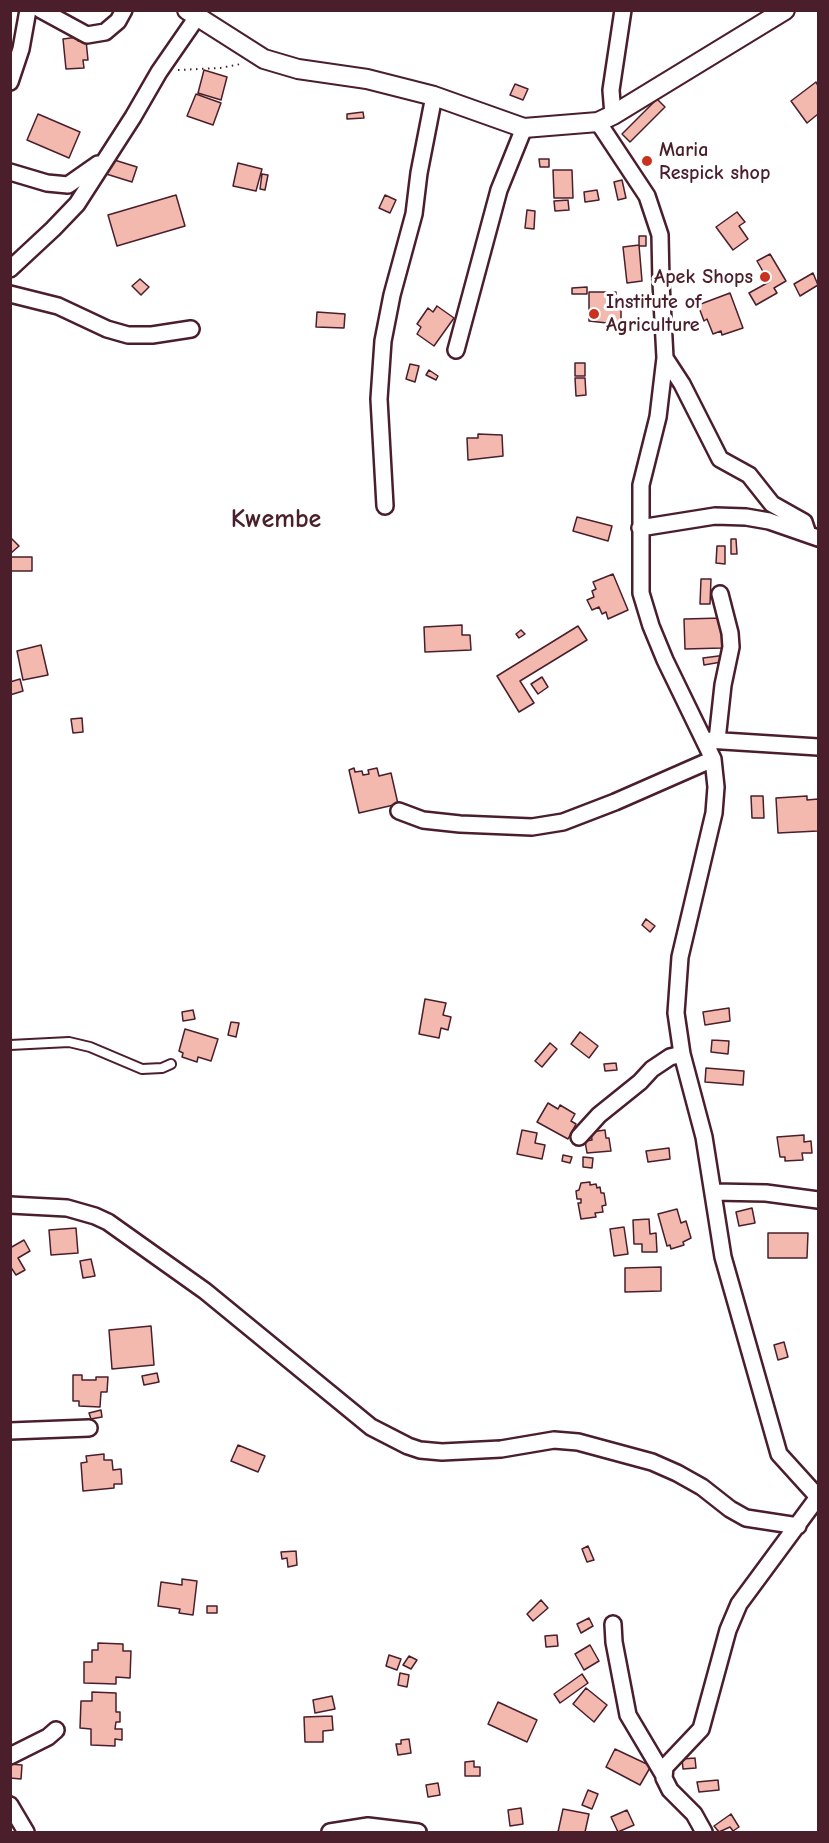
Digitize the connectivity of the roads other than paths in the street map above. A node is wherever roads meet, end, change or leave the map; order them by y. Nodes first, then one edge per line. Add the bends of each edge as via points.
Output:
1 (28, 10) edge
2 (40, 10) edge
3 (124, 10) edge
4 (623, 10) edge
5 (785, 10) edge
6 (192, 14) edge
7 (10, 82) edge
8 (435, 96) junction
9 (606, 119) junction
10 (524, 128) junction
11 (104, 160) junction
12 (10, 172) edge
13 (10, 269) edge
14 (10, 294) edge
15 (191, 329) dead end
16 (456, 350) dead end
17 (665, 358) junction
18 (385, 506) dead end
19 (640, 528) junction
20 (813, 536) edge
21 (720, 594) dead end
22 (710, 740) junction
23 (819, 747) edge
24 (713, 759) junction
25 (399, 811) dead end
26 (10, 1045) edge
27 (682, 1054) junction
28 (171, 1064) dead end
29 (579, 1137) dead end
30 (713, 1192) junction
31 (819, 1200) edge
32 (10, 1205) edge
33 (89, 1428) dead end
34 (10, 1431) edge
35 (818, 1497) edge
36 (798, 1526) junction
37 (613, 1624) dead end
38 (56, 1730) dead end
39 (10, 1756) edge
40 (663, 1774) junction
41 (10, 1805) edge
42 (26, 1833) edge
43 (330, 1833) edge
44 (418, 1833) edge
45 (704, 1833) edge

1 - 7 street
2 - 3 street via 87,35 105,32
4 - 9 street
5 - 9 street
6 - 8 street via 264,59
6 - 11 street
8 - 10 street
8 - 18 street via 414,214 383,341 379,399
9 - 10 street
9 - 17 street via 647,196 660,235
10 - 16 street via 499,190
11 - 12 street via 68,185
11 - 13 street via 77,204
14 - 15 street via 58,306 128,335
17 - 19 street via 658,417 641,485
17 - 20 street via 720,459 749,475 772,504 804,522
19 - 20 street via 715,516 769,520
19 - 22 street via 641,592 665,660
21 - 22 street via 731,647
22 - 23 street
22 - 24 street
24 - 25 street via 562,822 532,827 423,820
24 - 27 street via 714,813 680,957 676,1013
26 - 28 lane via 69,1042 142,1069
27 - 29 street via 652,1069
27 - 30 street via 704,1137
30 - 31 street
30 - 35 street via 723,1257 779,1454
32 - 36 street via 68,1208 108,1222 205,1291 371,1427 408,1446 442,1452 501,1449 554,1440 578,1442 652,1462 677,1473 746,1518
33 - 34 street
35 - 36 street
36 - 40 street via 739,1604 701,1729 666,1764
37 - 40 street via 628,1715
38 - 39 street
40 - 45 street via 670,1790 694,1814
41 - 42 street
43 - 44 street via 368,1826

